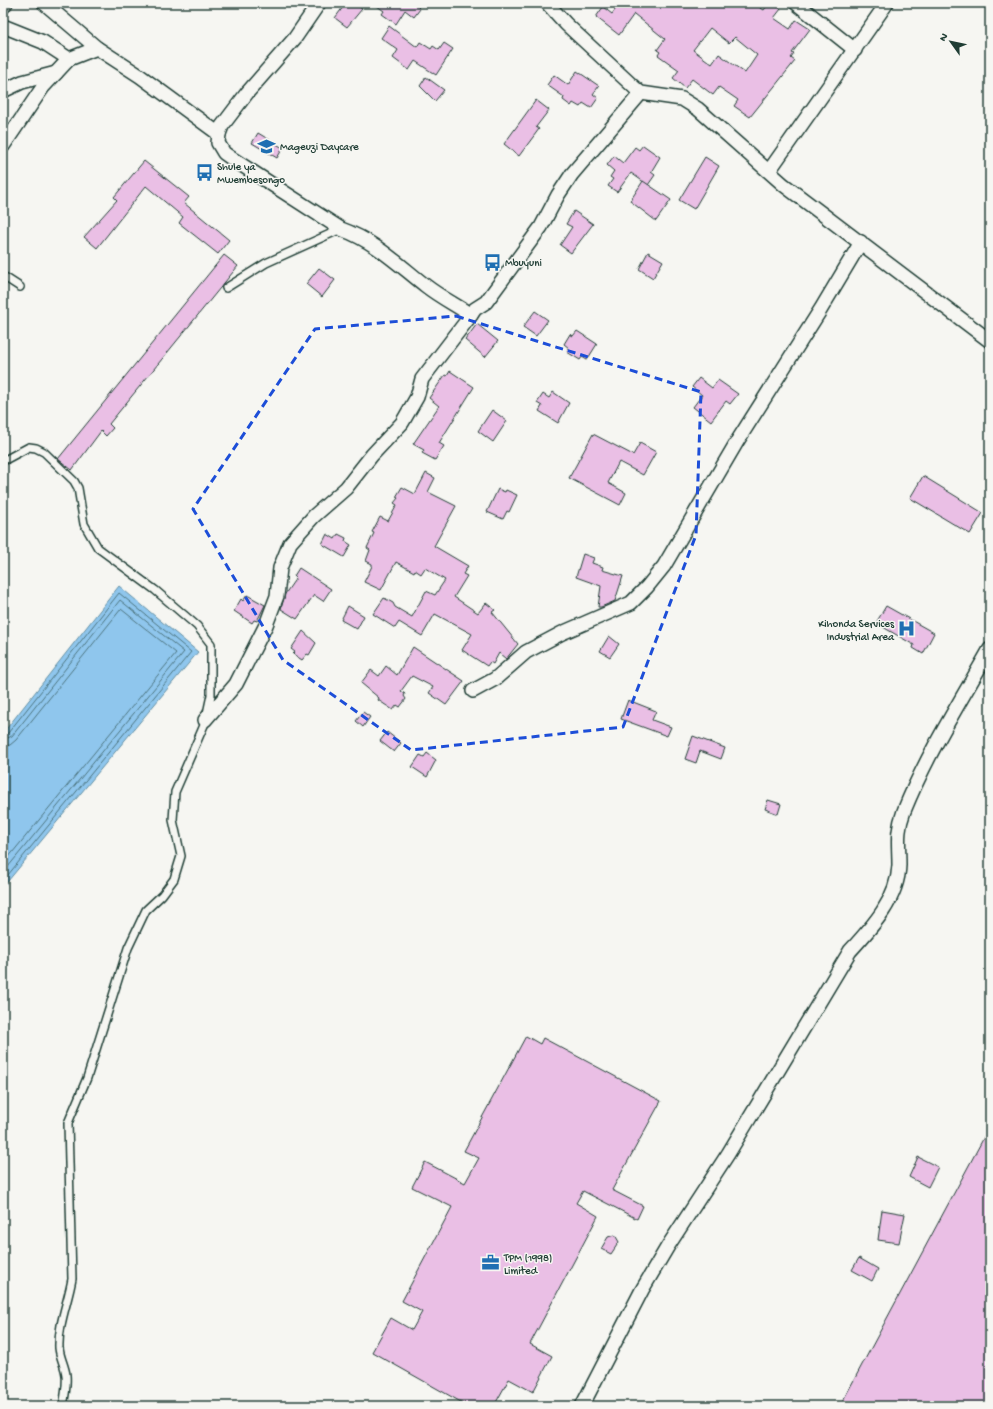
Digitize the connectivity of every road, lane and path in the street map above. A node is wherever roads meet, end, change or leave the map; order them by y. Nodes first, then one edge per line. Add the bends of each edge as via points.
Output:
1 (6, 3) edge
2 (44, 3) edge
3 (319, 3) edge
4 (547, 3) edge
5 (796, 3) edge
6 (887, 3) edge
7 (3, 7) edge
8 (3, 26) edge
9 (97, 48) junction
10 (855, 50) junction
11 (69, 59) junction
12 (56, 73) junction
13 (3, 91) edge
14 (641, 93) junction
15 (219, 134) junction
16 (3, 146) edge
17 (769, 171) junction
18 (342, 229) junction
19 (861, 242) junction
20 (3, 276) edge
21 (20, 287) dead end
22 (226, 288) dead end
23 (471, 315) junction
24 (990, 341) edge
25 (3, 461) edge
26 (990, 649) edge
27 (473, 691) dead end
28 (205, 720) junction
29 (63, 1406) edge
30 (582, 1406) edge

1 - 7 street
2 - 9 street
3 - 15 street via 295,38 247,93 222,126
4 - 14 street via 566,24
5 - 10 street
6 - 10 street
8 - 11 street via 43,42
9 - 11 street
9 - 15 street
10 - 17 street
11 - 12 street
12 - 13 street via 22,82
12 - 16 street via 43,87
14 - 17 street via 689,102
14 - 23 street via 572,174 541,227 486,302
15 - 18 street via 219,145 231,158
17 - 19 street
18 - 22 lane via 266,263
18 - 23 street via 376,246 427,286
19 - 24 street
19 - 27 street via 738,440 664,566 647,587 631,603 526,652 495,679
20 - 21 lane
23 - 28 street via 422,379 414,402 402,423 346,488 314,516 290,542 280,568 278,596 266,625 236,684
25 - 28 lane via 29,447 44,452 76,483 84,524 98,548 155,590 197,626 211,644 210,695
26 - 30 street via 924,768 904,812 897,838 899,866 890,898 870,929 850,951 728,1154 668,1246 642,1290
28 - 29 lane via 175,792 173,820 181,856 174,880 146,910 128,948 87,1078 68,1124 72,1279 60,1329 59,1350 66,1375

